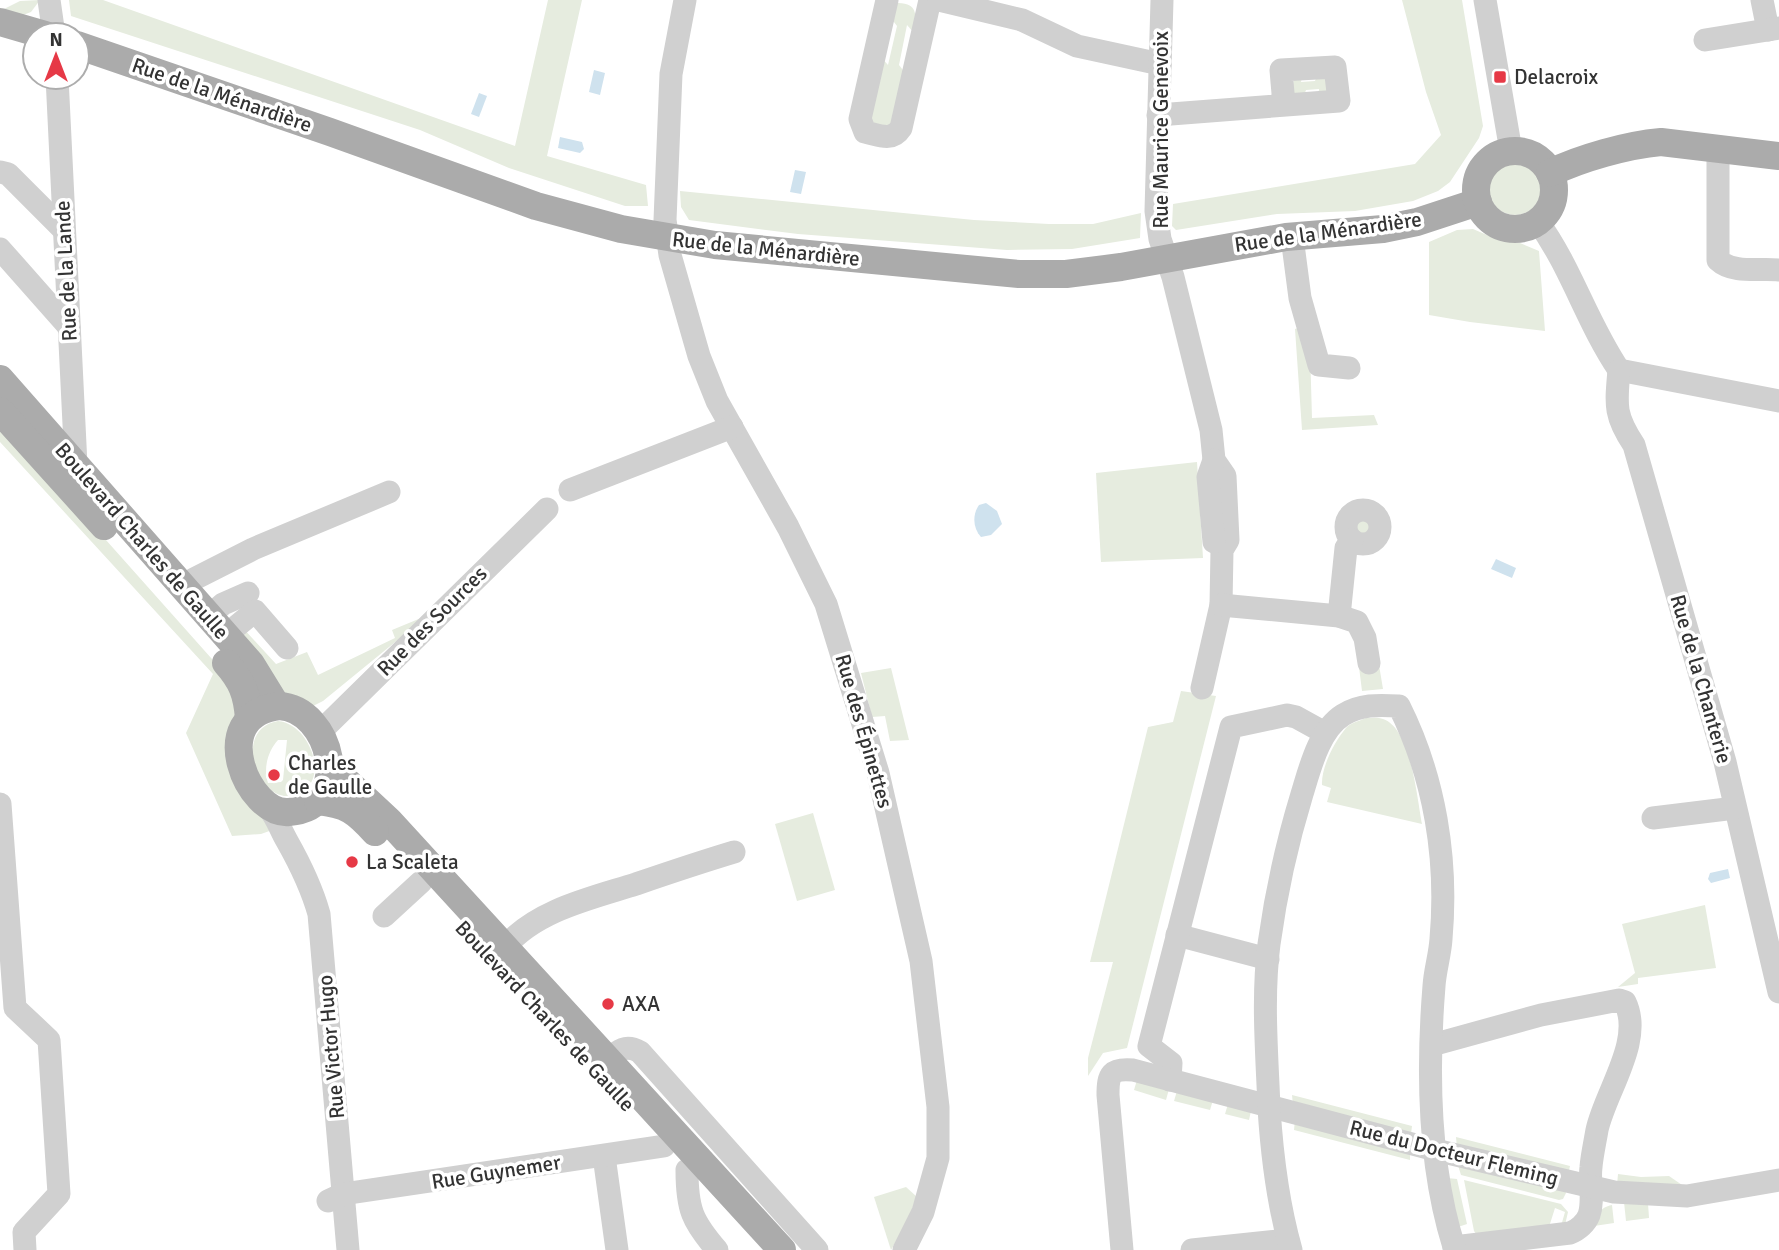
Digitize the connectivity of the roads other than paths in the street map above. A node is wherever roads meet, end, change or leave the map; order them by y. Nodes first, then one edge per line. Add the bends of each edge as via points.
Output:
1 (49, 0) edge
2 (685, 0) edge
3 (887, 0) edge
4 (930, 0) edge
5 (939, 0) edge
6 (1162, 0) edge
7 (1485, 0) edge
8 (1762, 0) edge
9 (52, 21) edge
10 (0, 22) edge
11 (21, 28) edge
12 (1773, 29) edge
13 (1705, 40) dead end
14 (91, 50) edge
15 (1160, 64) junction
16 (58, 91) edge
17 (1284, 105) dead end
18 (1158, 115) junction
19 (1718, 148) junction
20 (1511, 152) junction
21 (1779, 156) edge
22 (0, 172) edge
23 (1550, 173) junction
24 (1478, 202) junction
25 (1538, 222) junction
26 (64, 230) junction
27 (1292, 237) junction
28 (666, 238) junction
29 (0, 249) edge
30 (1167, 259) junction
31 (1779, 270) edge
32 (69, 327) junction
33 (1349, 369) dead end
34 (1618, 381) junction
35 (1, 382) edge
36 (1779, 401) edge
37 (0, 411) edge
38 (732, 428) junction
39 (76, 465) junction
40 (570, 490) dead end
41 (389, 492) dead end
42 (547, 509) dead end
43 (1352, 540) dead end
44 (184, 588) junction
45 (248, 593) dead end
46 (1221, 605) junction
47 (1339, 616) junction
48 (218, 626) junction
49 (287, 648) dead end
50 (1369, 663) dead end
51 (1202, 688) dead end
52 (279, 706) junction
53 (249, 718) junction
54 (1325, 733) junction
55 (318, 734) junction
56 (330, 766) junction
57 (0, 804) edge
58 (309, 806) junction
59 (268, 807) junction
60 (1735, 808) junction
61 (1653, 818) dead end
62 (1, 848) edge
63 (292, 848) junction
64 (734, 852) dead end
65 (421, 882) junction
66 (384, 916) dead end
67 (1177, 935) junction
68 (505, 947) junction
69 (1268, 959) junction
70 (1779, 992) edge
71 (1432, 1045) junction
72 (608, 1060) junction
73 (1170, 1080) junction
74 (1269, 1107) junction
75 (664, 1146) junction
76 (1435, 1150) junction
77 (604, 1156) junction
78 (688, 1170) junction
79 (1779, 1180) edge
80 (1590, 1187) junction
81 (336, 1198) junction
82 (1290, 1245) edge
83 (1454, 1249) edge
84 (25, 1250) edge
85 (348, 1250) edge
86 (617, 1250) edge
87 (717, 1250) edge
88 (761, 1250) edge
89 (782, 1250) edge
90 (817, 1250) edge
91 (904, 1250) edge
92 (1122, 1250) edge
93 (1192, 1250) edge

1 - 9 street
2 - 28 street, Rue des Épinettes via 671,74
3 - 4 street via 860,119 865,132 889,138 901,128
5 - 15 street via 1022,20 1077,46
6 - 15 street, Rue Maurice Genevoix
7 - 20 street
8 - 12 street
10 - 11 main road
12 - 13 street
14 - 28 main road, Rue de la Ménardière via 536,206
15 - 18 street, Rue Maurice Genevoix
16 - 26 street, Rue de la Lande
17 - 18 street
18 - 30 street, Rue Maurice Genevoix via 1156,211
19 - 21 main road
19 - 23 main road via 1645,143
19 - 31 street via 1718,260 1727,267
20 - 23 main road via 1534,156
20 - 24 main road via 1500,154 1482,169
22 - 26 street via 8,174
23 - 25 main road via 1553,200
24 - 25 main road via 1483,213 1503,227 1527,228
24 - 27 main road, Rue de la Ménardière via 1382,229
25 - 34 street
26 - 32 street, Rue de la Lande
27 - 30 main road, Rue de la Ménardière
27 - 33 street via 1300,298 1319,365
28 - 30 main road, Rue de la Ménardière via 1019,274 1066,274
28 - 38 street, Rue des Épinettes via 699,356
29 - 32 street
30 - 46 street, Rue Maurice Genevoix via 1211,430 1214,460 1208,477 1213,541 1222,550
32 - 39 street, Rue de la Lande
34 - 36 street
34 - 60 street, Rue de la Chanterie via 1621,426 1634,445
35 - 39 main road, Boulevard Charles de Gaulle
37 - 53 main road, Boulevard Charles de Gaulle via 237,676 246,692
38 - 40 street
38 - 91 street, Rue des Épinettes via 826,604 878,773 921,961 938,1107 938,1158 923,1212
39 - 44 main road, Boulevard Charles de Gaulle
41 - 44 street via 253,549
42 - 55 street, Rue des Sources
43 - 47 street via 1346,548
44 - 48 main road, Boulevard Charles de Gaulle
45 - 48 street via 223,604
46 - 47 street
46 - 51 street
47 - 50 street via 1357,622
48 - 49 street via 255,611
48 - 52 main road, Boulevard Charles de Gaulle
52 - 53 main road
52 - 55 main road via 302,712
53 - 59 main road via 240,730 239,755 254,793
54 - 67 street via 1287,715 1231,727
54 - 69 street via 1286,846
54 - 71 street via 1340,716 1376,705 1399,706 1414,736 1436,813 1442,872
55 - 56 main road
56 - 58 main road via 328,784
56 - 68 main road, Boulevard Charles de Gaulle via 389,821
57 - 62 street
58 - 59 main road via 282,813
58 - 63 street via 292,830
58 - 65 main road, Boulevard Charles de Gaulle via 334,803 355,811
59 - 63 street, Rue Victor Hugo
60 - 61 street
60 - 70 street, Rue de la Chanterie
62 - 84 street via 15,1008 49,1040 60,1194 24,1232
63 - 81 street, Rue Victor Hugo via 319,914
64 - 68 street via 546,916
65 - 66 street
65 - 75 main road, Boulevard Charles de Gaulle
67 - 69 street
67 - 73 street via 1149,1046 1171,1063
68 - 72 main road, Boulevard Charles de Gaulle
69 - 74 street
71 - 76 street
71 - 80 street via 1541,1015 1625,1002 1630,1021 1627,1051 1598,1126
72 - 89 main road, Boulevard Charles de Gaulle
72 - 90 street, Boulevard Charles de Gaulle via 623,1048 640,1052
73 - 74 street, Rue du Docteur Fleming
73 - 92 street, Rue du Docteur Fleming via 1120,1069 1108,1081
74 - 76 street, Rue du Docteur Fleming
74 - 82 street via 1276,1182
75 - 77 street, Rue Guynemer
75 - 78 main road, Boulevard Charles de Gaulle
76 - 80 street, Rue du Docteur Fleming
76 - 83 street
77 - 81 street, Rue Guynemer
77 - 86 street
78 - 87 street via 687,1196 696,1224
78 - 88 main road, Boulevard Charles de Gaulle
79 - 80 street, Rue du Docteur Fleming via 1687,1196
80 - 83 street via 1588,1219 1577,1231
81 - 85 street, Rue Victor Hugo
82 - 93 street

